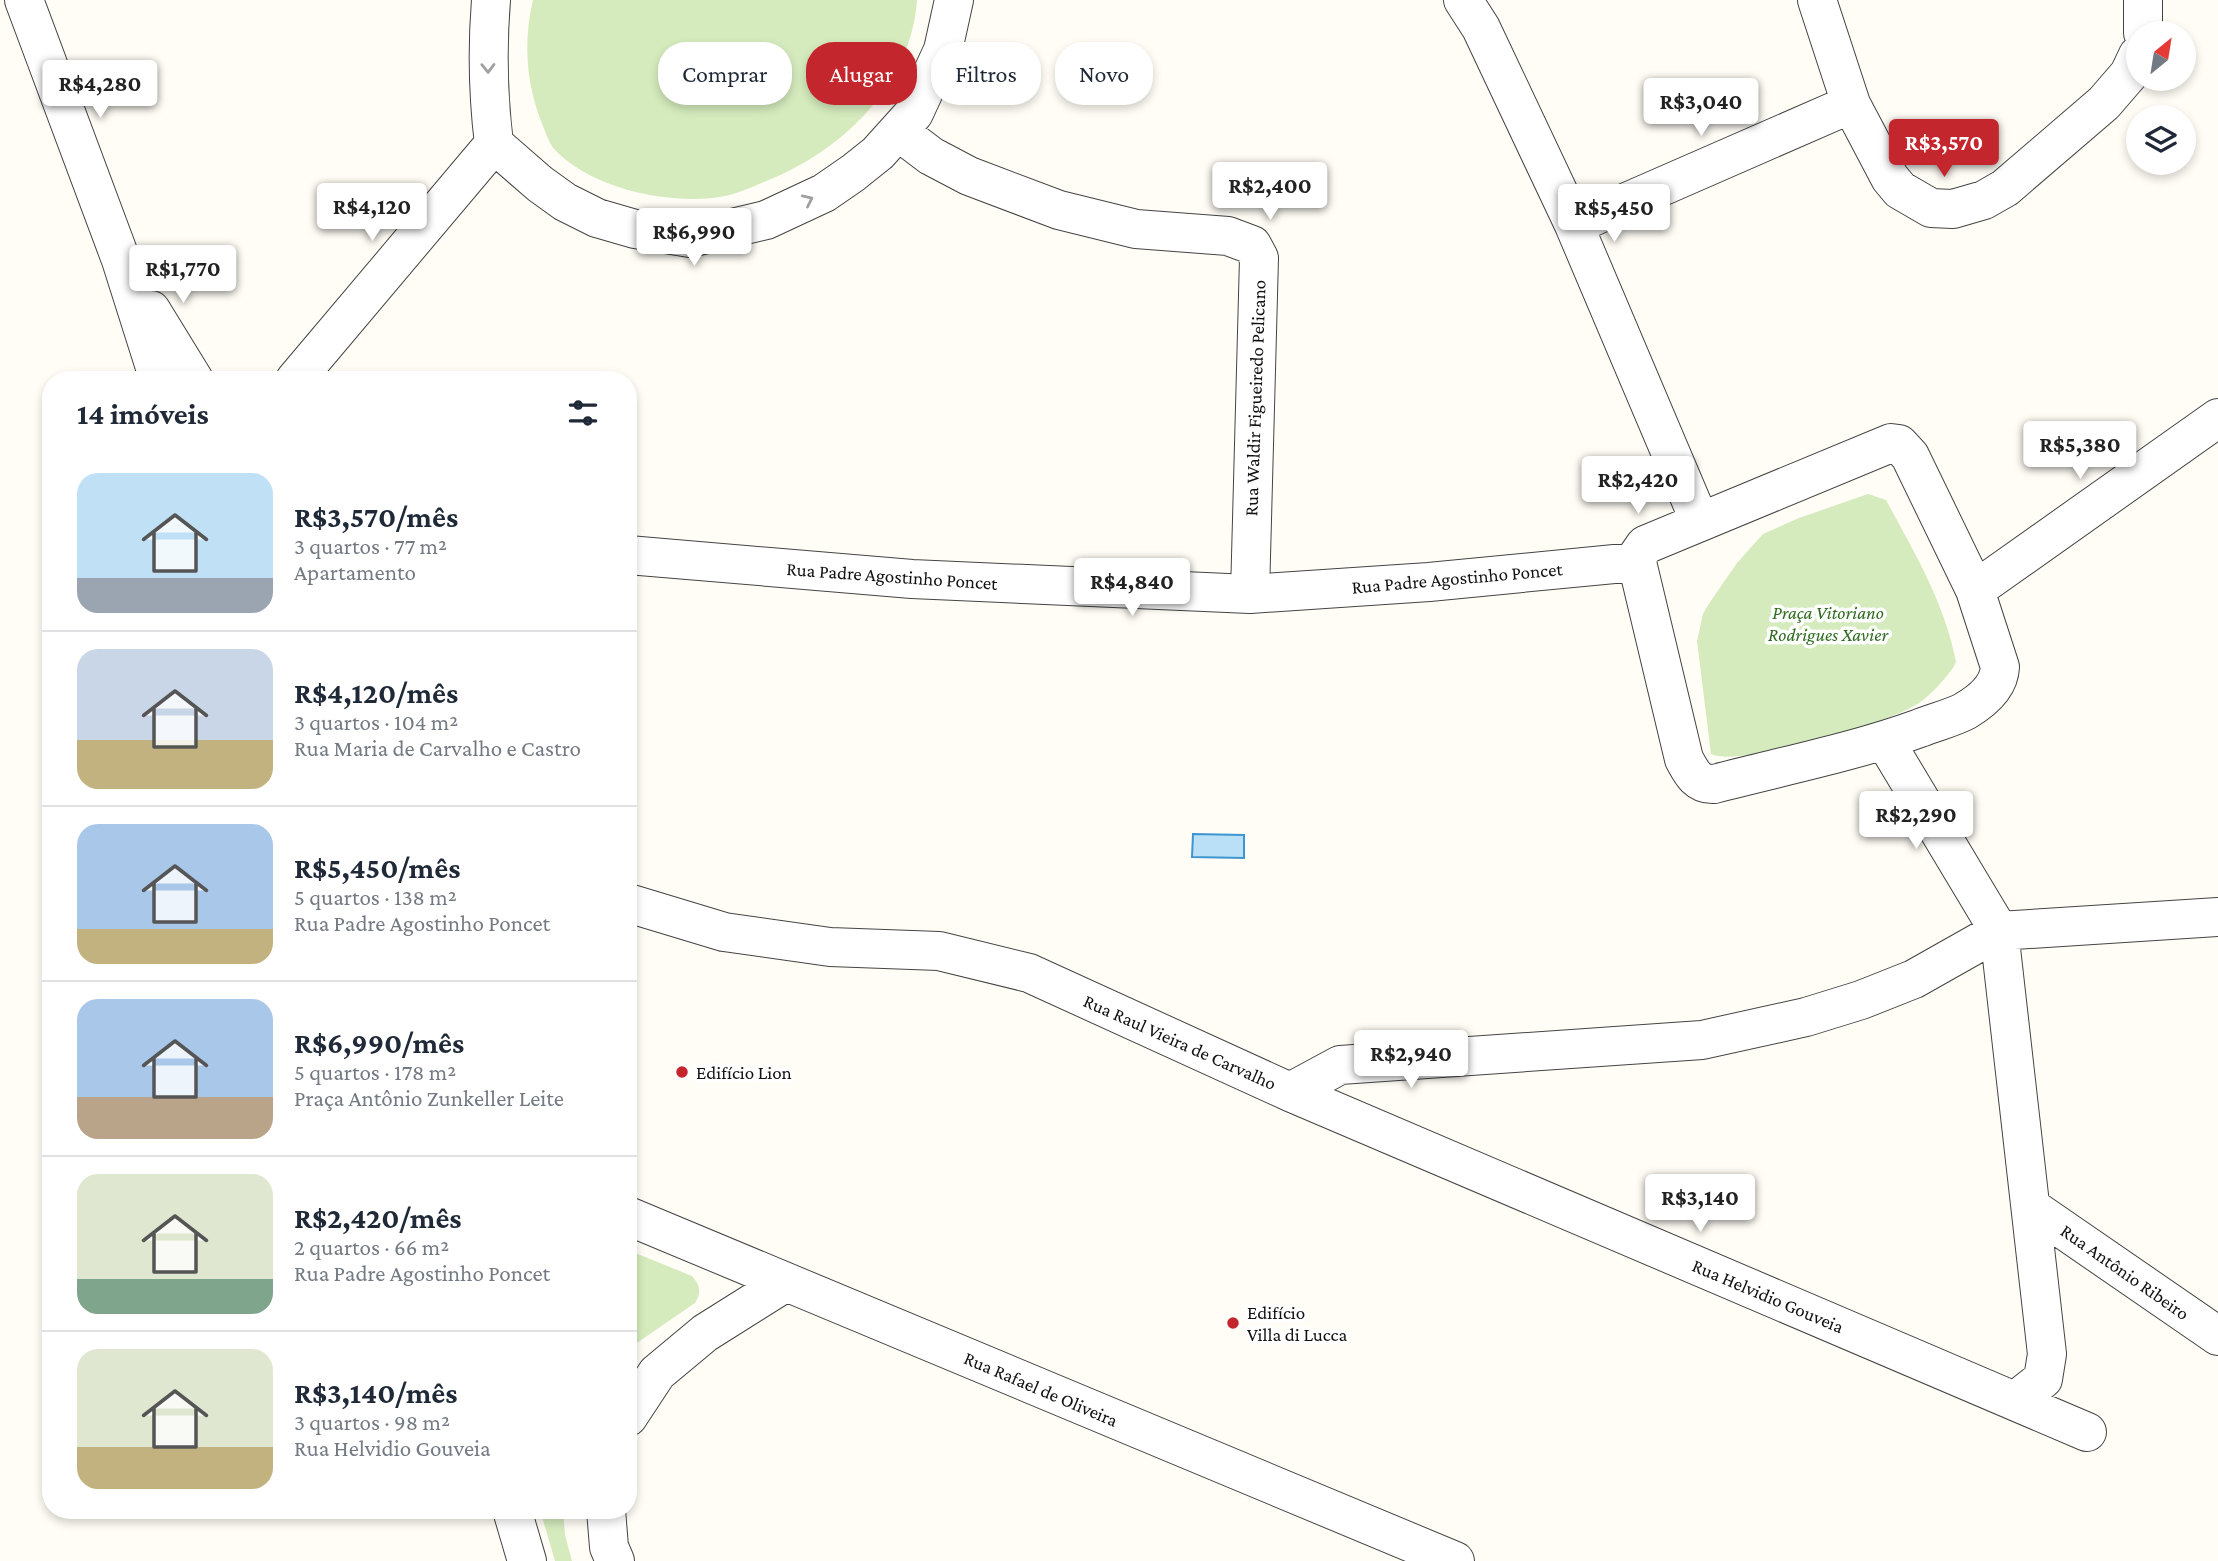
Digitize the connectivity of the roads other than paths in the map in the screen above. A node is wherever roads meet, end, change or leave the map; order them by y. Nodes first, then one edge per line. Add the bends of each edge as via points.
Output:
1 (24, 0) edge
2 (491, 0) edge
3 (954, 0) edge
4 (1463, 0) edge
5 (1817, 0) edge
6 (2143, 0) edge
7 (2143, 21) edge
8 (2126, 77) edge
9 (1851, 104) junction
10 (898, 131) junction
11 (494, 144) junction
12 (1574, 225) junction
13 (121, 260) junction
14 (156, 371) edge
15 (189, 371) edge
16 (303, 371) edge
17 (2218, 418) edge
18 (1700, 522) junction
19 (637, 556) edge
20 (1635, 562) junction
21 (1975, 590) junction
22 (1250, 594) junction
23 (1885, 741) junction
24 (637, 906) edge
25 (2218, 917) edge
26 (1999, 931) junction
27 (1290, 1092) junction
28 (2032, 1208) junction
29 (637, 1220) edge
30 (786, 1282) junction
31 (2218, 1336) edge
32 (2015, 1401) junction
33 (637, 1403) edge
34 (2087, 1432) dead end
35 (515, 1519) edge
36 (607, 1519) edge
37 (527, 1561) edge
38 (615, 1561) edge
39 (1455, 1561) edge

1 - 13 street
2 -> 11 street via 488,96
3 - 10 street via 943,50 914,113
4 - 12 street via 1481,28
5 - 9 street
6 - 7 street
8 - 9 street via 2104,103 2005,188 1952,209 1931,208 1900,190
9 - 12 street
11 -> 10 street via 565,202 597,218 690,238 766,220 824,193 878,153
10 - 22 street, Rua Waldir Figueiredo Pelicano via 969,176 1059,210 1136,229 1228,236 1252,245 1259,258
11 - 16 street
12 - 18 street
13 - 14 street
13 - 15 street
17 - 21 street
18 - 20 street via 1645,545
18 - 21 street via 1884,444 1896,443 1910,456
19 - 22 street, Rua Padre Agostinho Poncet via 912,579
20 - 22 street, Rua Padre Agostinho Poncet
20 - 23 street via 1684,759 1698,780 1714,784
21 - 23 street via 2000,667 1995,685 1963,712
23 - 26 street
24 - 27 street, Rua Raul Vieira de Carvalho via 724,932 830,947 939,951 1029,973
25 - 26 street, Rua Raul Vieira de Carvalho
26 - 27 street, Rua Raul Vieira de Carvalho via 1914,979 1806,1017 1702,1040 1340,1065
26 - 28 street
27 - 32 street, Rua Helvidio Gouveia
28 - 31 street, Rua Antônio Ribeiro
28 - 32 street via 2048,1354 2043,1379
29 - 30 street, Rua Rafael de Oliveira
30 - 33 street via 705,1333 657,1373
30 - 39 street, Rua Rafael de Oliveira
32 - 34 street, Rua Helvidio Gouveia
35 - 37 street
36 - 38 street

